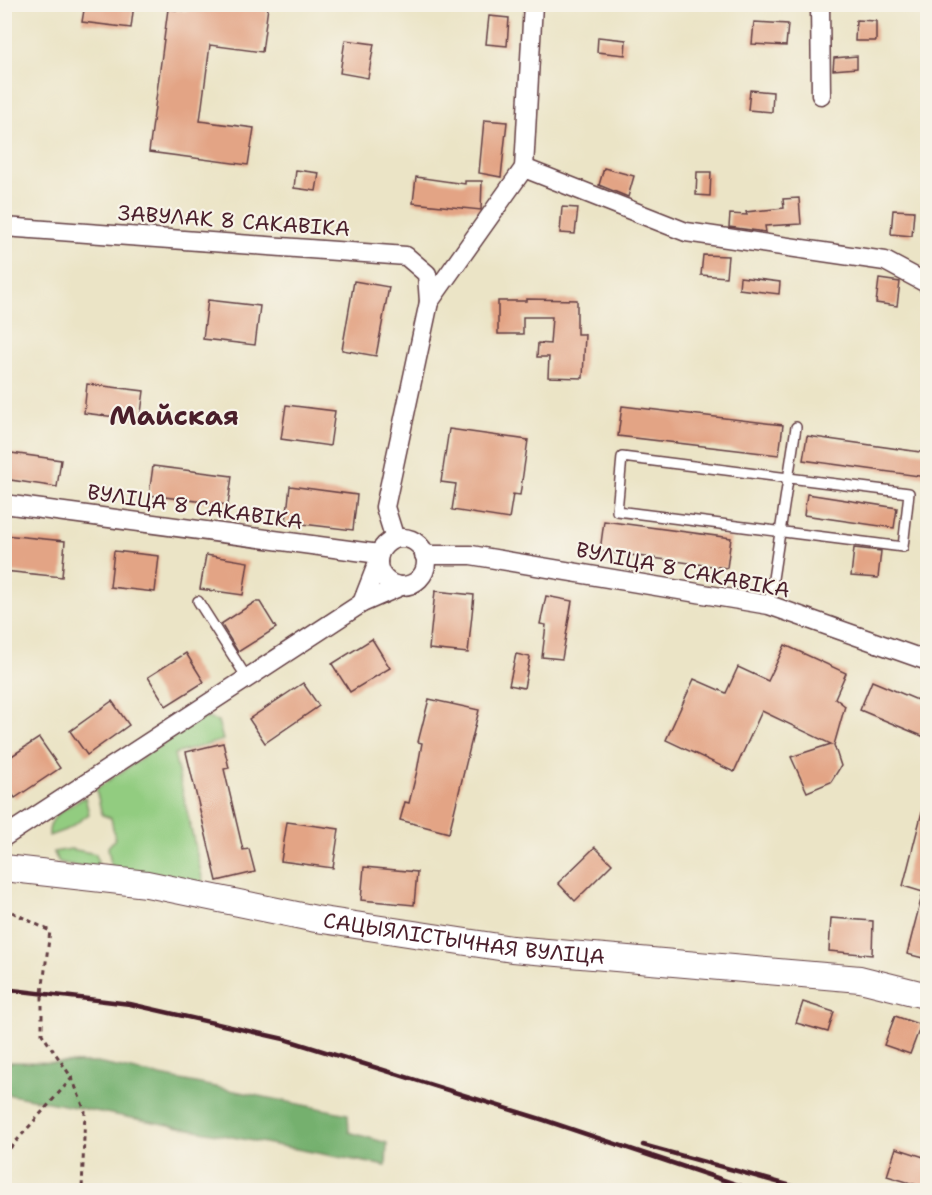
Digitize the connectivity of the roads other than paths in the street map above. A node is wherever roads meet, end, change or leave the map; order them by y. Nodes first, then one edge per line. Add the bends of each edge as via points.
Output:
1 (533, 4) edge
2 (820, 4) edge
3 (821, 95) dead end
4 (524, 168) junction
5 (4, 227) edge
6 (927, 284) edge
7 (429, 302) junction
8 (796, 427) dead end
9 (788, 477) junction
10 (4, 504) edge
11 (780, 531) junction
12 (395, 539) junction
13 (424, 555) junction
14 (379, 558) junction
15 (401, 586) junction
16 (198, 601) dead end
17 (362, 603) junction
18 (769, 605) junction
19 (927, 661) edge
20 (247, 678) junction
21 (4, 837) edge
22 (4, 868) edge
23 (927, 996) edge

1 - 4 street
2 - 3 street
4 - 6 street via 686,232 885,261
4 - 7 street
5 - 7 street, ЗАВУЛАК 8 САКАВІКА via 406,256 427,274
7 - 12 street via 385,507
8 - 9 lane
9 - 11 lane
9 - 11 lane via 909,493 903,547
9 - 11 lane via 622,457 617,511
10 - 14 street, ВУЛІЦА 8 САКАВІКА
11 - 18 lane
12 - 13 street via 409,540
12 - 14 street
13 - 15 street via 421,576
13 - 18 street, ВУЛІЦА 8 САКАВІКА via 471,555
14 - 15 street via 382,576
14 - 17 street
15 - 17 street
16 - 20 lane
17 - 20 street
18 - 19 street, ВУЛІЦА 8 САКАВІКА
20 - 21 street
22 - 23 street, САЦЫЯЛІСТЫЧНАЯ ВУЛІЦА via 147,884 316,920 512,949 860,979

